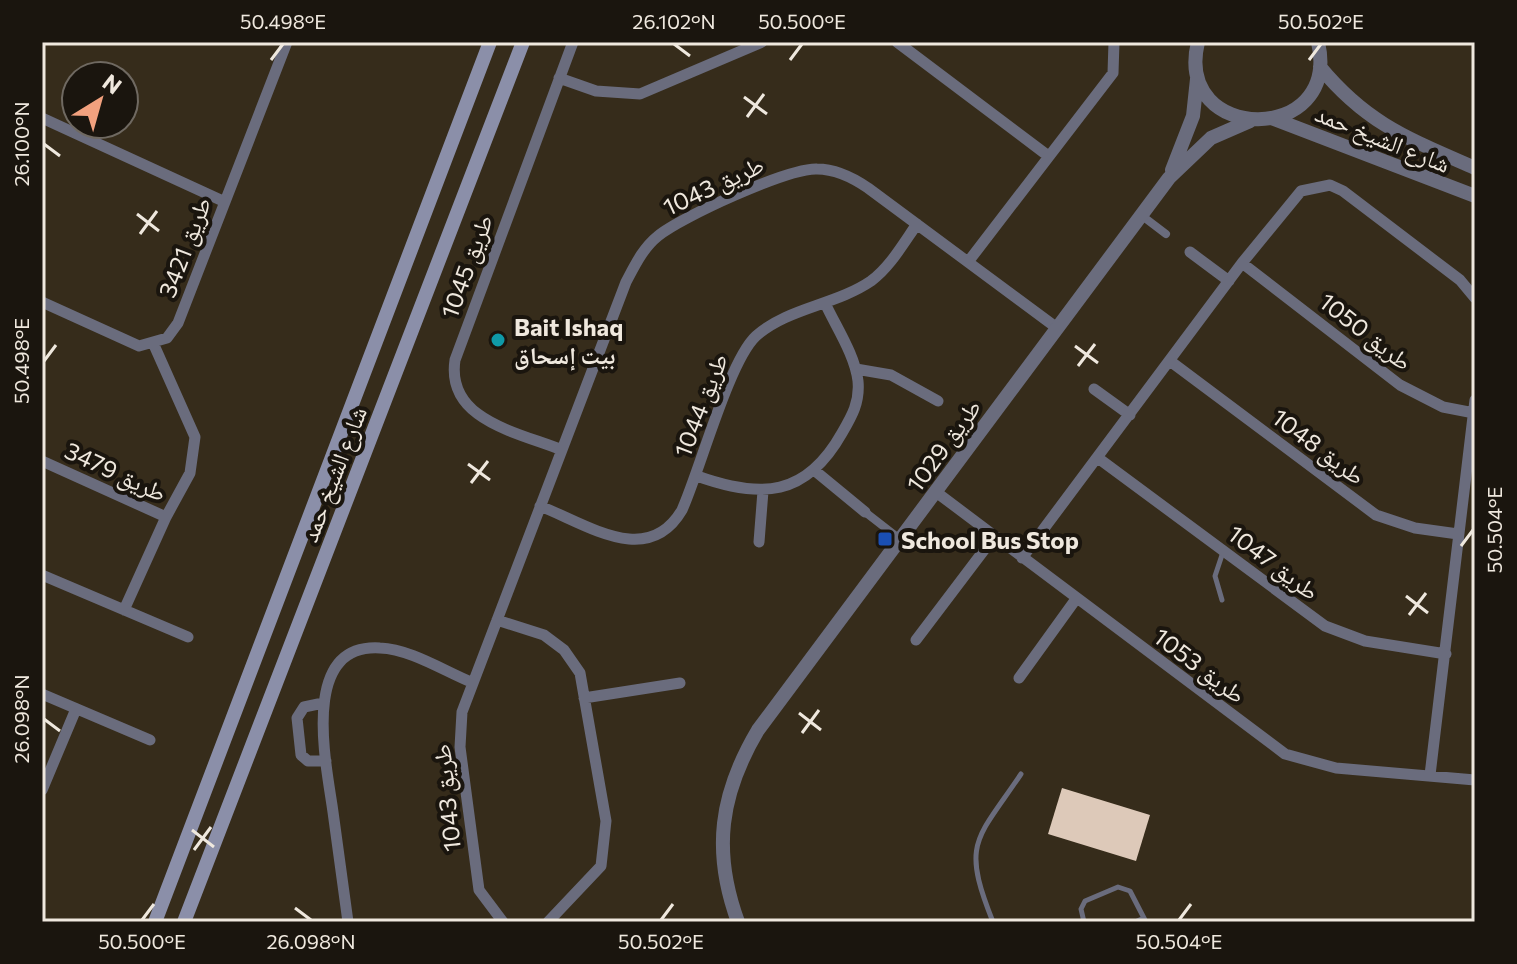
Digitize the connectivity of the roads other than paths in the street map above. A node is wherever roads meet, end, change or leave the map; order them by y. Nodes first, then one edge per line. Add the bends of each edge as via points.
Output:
1 (287, 42) edge
2 (490, 42) edge
3 (523, 42) edge
4 (573, 42) edge
5 (762, 42) edge
6 (897, 42) edge
7 (1114, 42) edge
8 (1318, 42) edge
9 (1196, 44) edge
10 (1320, 67) junction
11 (1197, 73) junction
12 (559, 78) junction
13 (42, 118) edge
14 (1274, 119) junction
15 (1250, 121) junction
16 (1047, 155) junction
17 (1475, 168) edge
18 (1169, 178) junction
19 (1475, 196) edge
20 (225, 202) junction
21 (1141, 215) junction
22 (917, 224) junction
23 (1166, 234) dead end
24 (1190, 252) dead end
25 (968, 262) junction
26 (1242, 263) junction
27 (1229, 281) junction
28 (1475, 298) edge
29 (42, 302) edge
30 (825, 303) junction
31 (1057, 328) junction
32 (154, 345) junction
33 (1170, 361) junction
34 (856, 369) junction
35 (1094, 389) dead end
36 (938, 401) dead end
37 (1474, 406) edge
38 (1130, 415) junction
39 (562, 450) junction
40 (1098, 458) junction
41 (42, 461) edge
42 (814, 470) junction
43 (697, 476) junction
44 (763, 491) junction
45 (936, 492) junction
46 (540, 506) junction
47 (865, 512) joint
48 (166, 517) junction
49 (1458, 534) junction
50 (994, 537) junction
51 (901, 540) junction
52 (759, 542) dead end
53 (1223, 551) junction
54 (1022, 558) junction
55 (42, 575) edge
56 (1076, 599) junction
57 (1222, 600) dead end
58 (124, 610) junction
59 (497, 620) junction
60 (188, 637) dead end
61 (916, 640) dead end
62 (1446, 654) junction
63 (1019, 678) dead end
64 (471, 682) junction
65 (680, 683) dead end
66 (42, 694) edge
67 (584, 698) junction
68 (323, 703) junction
69 (76, 709) junction
70 (150, 740) dead end
71 (326, 761) junction
72 (1021, 774) dead end
73 (1430, 775) junction
74 (1475, 780) edge
75 (42, 790) edge
76 (200, 880) junction
77 (1145, 920) edge
78 (155, 922) edge
79 (184, 922) edge
80 (197, 922) edge
81 (348, 922) edge
82 (503, 922) edge
83 (548, 922) edge
84 (738, 922) edge
85 (993, 922) edge
86 (1084, 922) edge
87 (1135, 922) edge

1 - 20 street, طريق 3421
2 - 78 main road, شارع الشيخ حمد
3 - 76 main road, شارع الشيخ حمد
4 - 12 street, طريق 1045
5 - 12 street via 640,94 596,91
6 - 16 street
7 - 16 street via 1113,73
8 - 10 street
9 - 11 street, طريق 1029
10 - 14 street via 1300,105
10 - 17 street, شارع الشيخ حمد via 1363,113
11 - 15 street via 1216,105
11 - 18 street, طريق 1029 via 1193,116
12 - 39 street, طريق 1045 via 453,377 467,408
13 - 20 street
14 - 15 street
14 - 19 street, شارع الشيخ حمد
15 - 18 street, طريق 1029 via 1211,138
16 - 25 street
18 - 21 street, طريق 1029
20 - 32 street, طريق 3421 via 178,323
21 - 23 street
21 - 31 street, طريق 1029
22 - 25 street, طريق 1043
22 - 30 street, طريق 1044 via 872,280
22 - 39 street, طريق 1043 via 852,177 814,168 795,171 679,222 638,258
24 - 27 street
25 - 31 street, طريق 1043
26 - 27 street
26 - 28 street via 1301,191 1330,185 1448,271
26 - 37 street, طريق 1050 via 1414,394 1443,407
27 - 33 street
29 - 32 street via 139,346
30 - 34 street, طريق 1044
30 - 43 street, طريق 1044 via 767,327 742,353
31 - 45 street, طريق 1029
32 - 48 street via 195,437 190,473
33 - 38 street
33 - 49 street, طريق 1048 via 1376,515
34 - 36 street via 905,380
34 - 42 street, طريق 1044 via 857,407
35 - 38 street
37 - 49 street
38 - 40 street
39 - 46 street, طريق 1043
40 - 53 street, طريق 1047
40 - 54 street
41 - 48 street, طريق 3479
42 - 44 street, طريق 1044 via 791,486
42 - 47 street
43 - 44 street, طريق 1044
43 - 46 street, طريق 1044 via 673,526 640,541 621,539
44 - 52 street
45 - 50 street, طريق 1053
45 - 51 street, طريق 1029
46 - 59 street, طريق 1043
47 - 51 street
48 - 58 street, طريق 3479
49 - 62 street
50 - 54 street, طريق 1053
50 - 61 street
51 - 84 street, طريق 1029 via 738,763 725,802 723,844 727,890
53 - 57 lane via 1215,576
53 - 62 street, طريق 1047 via 1308,615 1344,635
54 - 56 street, طريق 1053
55 - 58 street
56 - 63 street
56 - 73 street, طريق 1053 via 1285,754 1336,768
58 - 60 street
59 - 64 street, طريق 1043
59 - 67 street via 544,635 564,650 580,673
62 - 73 street
64 - 68 street via 377,647 362,650 336,668
64 - 82 street, طريق 1043 via 460,747 475,862 479,890
65 - 67 street
66 - 69 street
67 - 83 street via 606,846 601,866
68 - 71 street
68 - 71 street via 304,707 297,718 301,755 308,761
69 - 70 street
69 - 75 street
71 - 81 street
72 - 85 lane via 976,847 975,875
73 - 74 street, طريق 1053
76 - 79 main road, شارع الشيخ حمد
76 - 80 main road
77 - 86 lane via 1130,891 1118,887 1085,901
77 - 87 lane

